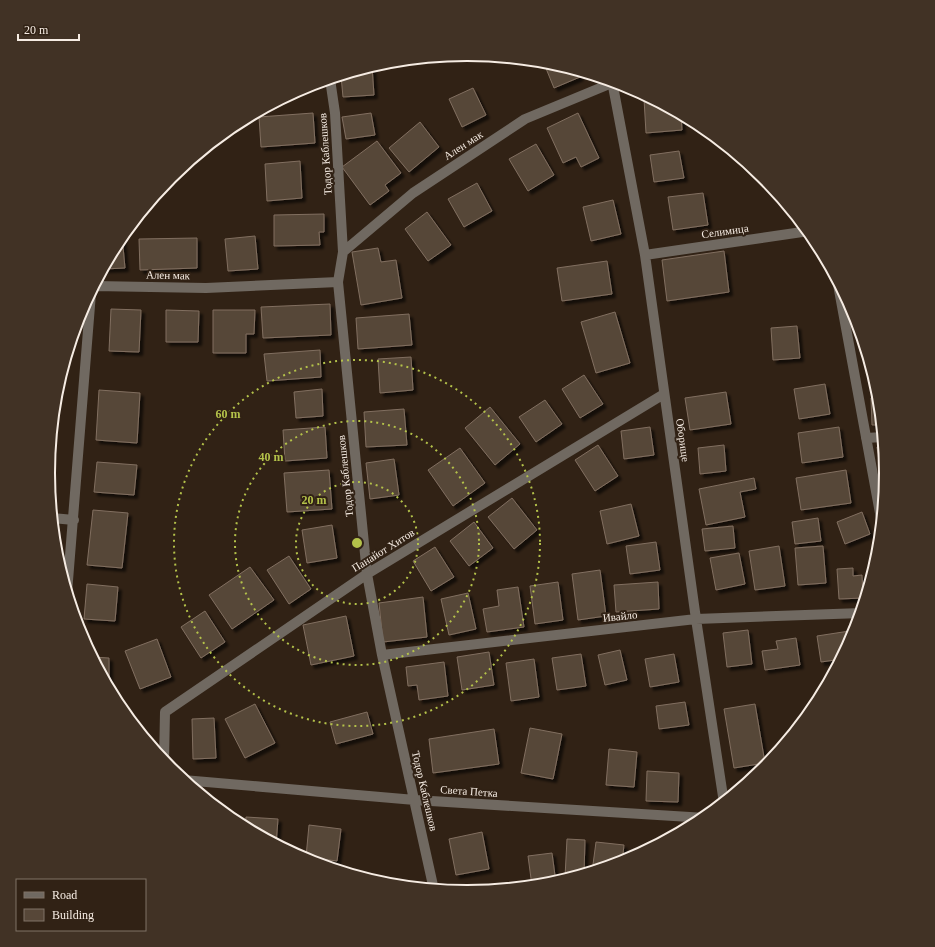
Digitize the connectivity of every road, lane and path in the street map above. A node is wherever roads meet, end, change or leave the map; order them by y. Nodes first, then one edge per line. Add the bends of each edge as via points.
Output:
1 (331, 85) edge
2 (605, 85) edge
3 (613, 88) edge
4 (802, 232) edge
5 (343, 252) junction
6 (645, 255) junction
7 (338, 282) junction
8 (100, 286) edge
9 (841, 298) edge
10 (90, 308) edge
11 (664, 394) junction
12 (878, 437) edge
13 (866, 438) junction
14 (878, 505) edge
15 (58, 519) edge
16 (74, 520) junction
17 (366, 574) junction
18 (68, 577) edge
19 (855, 613) edge
20 (696, 619) junction
21 (382, 655) junction
22 (164, 753) edge
23 (193, 781) edge
24 (723, 797) edge
25 (415, 800) junction
26 (695, 817) edge
27 (433, 884) edge

1 - 5 street, Тодор Каблешков via 335,113
2 - 5 street, Ален мак via 525,119 413,192
3 - 6 street, Оборище
4 - 6 street, Селимица
5 - 7 street, Тодор Каблешков
6 - 11 street, Оборище
7 - 8 street, Ален мак via 206,288
7 - 17 street, Тодор Каблешков
9 - 13 street
10 - 16 street
11 - 17 street, Панайот Хитов
11 - 20 street, Оборище
12 - 13 street
13 - 14 street
15 - 16 street
16 - 18 street
17 - 21 street, Тодор Каблешков
17 - 22 street, Панайот Хитов via 165,712
19 - 20 street, Ивайло
20 - 21 street, Ивайло
20 - 24 street, Оборище
21 - 25 street, Тодор Каблешков
23 - 25 street, Света Петка
25 - 26 street, Света Петка
25 - 27 street, Тодор Каблешков

